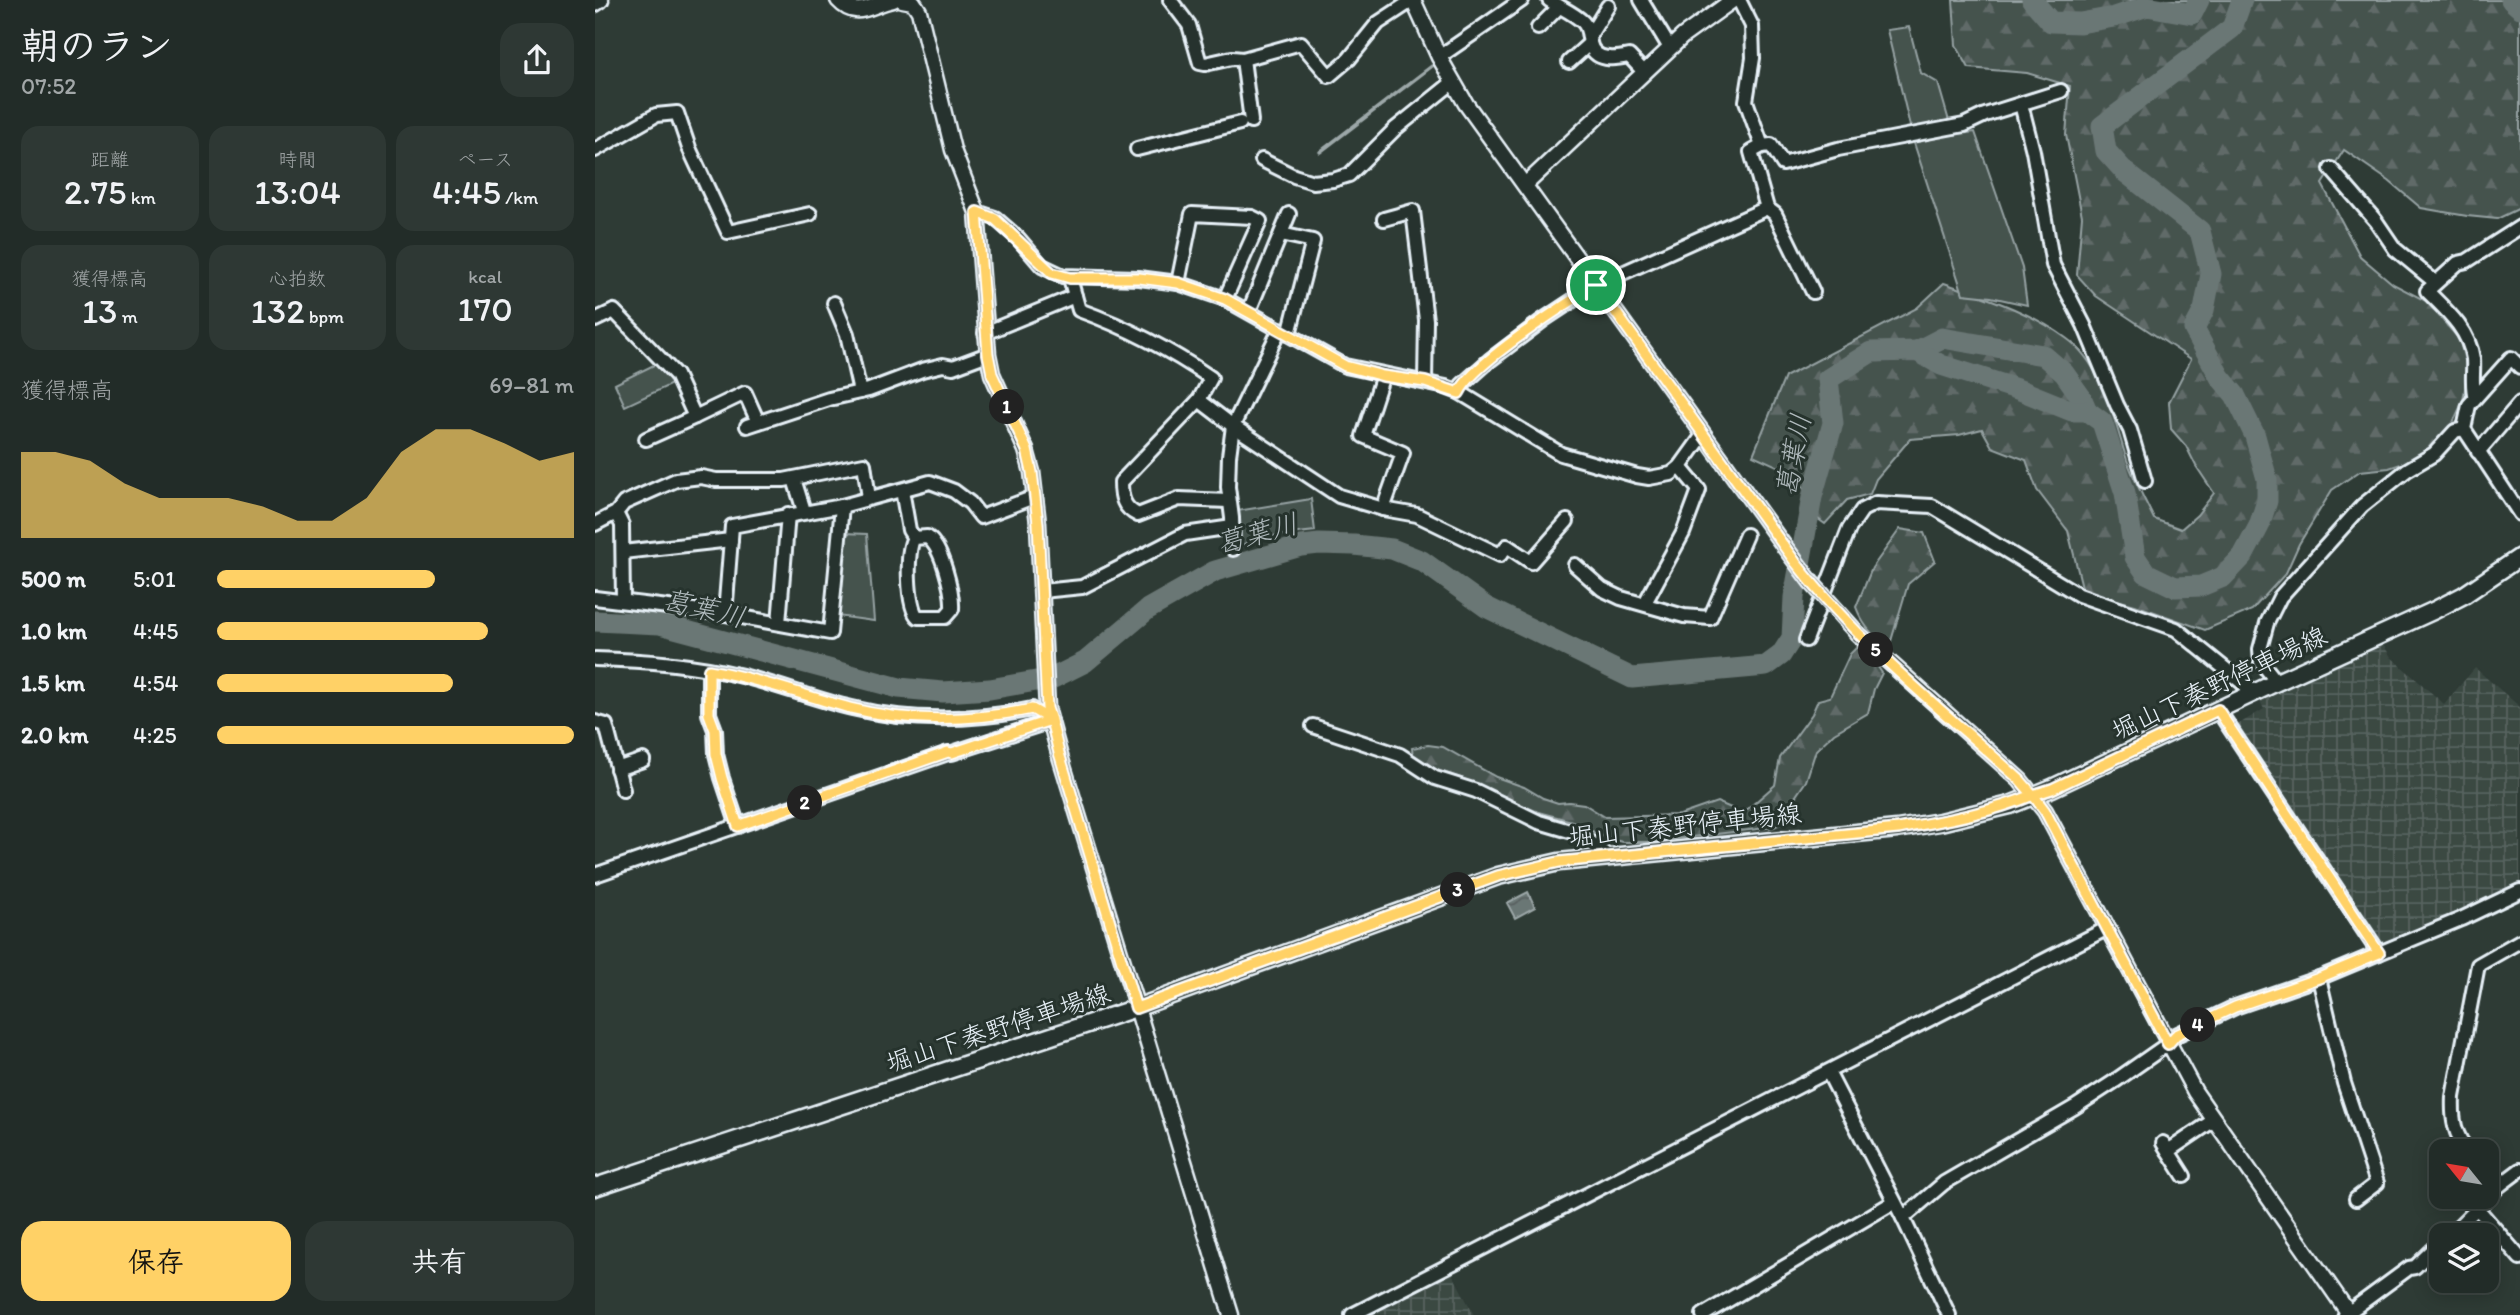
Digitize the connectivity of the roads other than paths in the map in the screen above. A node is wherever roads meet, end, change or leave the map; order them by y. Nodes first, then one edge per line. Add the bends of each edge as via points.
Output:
1 (601, 0) edge
2 (838, 0) edge
3 (893, 0) edge
4 (1170, 0) edge
5 (1413, 0) edge
6 (1523, 0) edge
7 (1641, 0) edge
8 (1733, 0) edge
9 (1739, 0) edge
10 (910, 1) edge
11 (1552, 2) edge
12 (595, 4) edge
13 (1608, 6) dead end
14 (1538, 28) dead end
15 (1590, 39) junction
16 (1669, 48) junction
17 (1439, 57) junction
18 (1243, 59) junction
19 (1569, 62) dead end
20 (1644, 72) junction
21 (1453, 83) junction
22 (2061, 91) dead end
23 (2021, 104) junction
24 (1762, 146) junction
25 (1137, 149) dead end
26 (595, 150) edge
27 (1262, 160) dead end
28 (2331, 169) dead end
29 (1525, 186) junction
30 (1767, 208) junction
31 (977, 212) junction
32 (810, 214) dead end
33 (1289, 214) dead end
34 (1384, 219) dead end
35 (2520, 227) edge
36 (1281, 234) junction
37 (1070, 278) junction
38 (2435, 282) junction
39 (1178, 283) junction
40 (1596, 285) junction
41 (1813, 292) dead end
42 (1075, 296) junction
43 (1225, 299) junction
44 (1249, 311) junction
45 (595, 320) edge
46 (824, 323) dead end
47 (1284, 331) junction
48 (985, 333) junction
49 (988, 354) junction
50 (2520, 367) edge
51 (1383, 376) junction
52 (1425, 382) junction
53 (860, 392) junction
54 (1459, 393) junction
55 (2475, 398) junction
56 (1199, 400) junction
57 (2520, 403) edge
58 (695, 417) junction
59 (1233, 426) junction
60 (2464, 429) junction
61 (1703, 435) junction
62 (646, 439) dead end
63 (2478, 452) junction
64 (1681, 467) junction
65 (794, 479) junction
66 (2145, 481) dead end
67 (902, 490) junction
68 (1034, 497) junction
69 (869, 498) junction
70 (1228, 501) junction
71 (842, 506) junction
72 (1383, 509) junction
73 (804, 511) junction
74 (616, 513) junction
75 (788, 514) junction
76 (2520, 514) edge
77 (1567, 522) dead end
78 (595, 524) edge
79 (1232, 527) junction
80 (1747, 535) dead end
81 (914, 538) junction
82 (731, 540) junction
83 (1233, 549) dead end
84 (623, 552) junction
85 (2520, 557) edge
86 (1575, 565) dead end
87 (1042, 591) junction
88 (595, 598) edge
89 (623, 600) junction
90 (1645, 603) junction
91 (725, 614) junction
92 (779, 624) junction
93 (1806, 640) dead end
94 (595, 659) edge
95 (709, 670) junction
96 (2277, 682) junction
97 (2255, 693) junction
98 (2218, 710) junction
99 (1049, 714) junction
100 (595, 722) edge
101 (1313, 726) dead end
102 (643, 760) dead end
103 (617, 769) junction
104 (623, 790) dead end
105 (2033, 795) junction
106 (738, 826) junction
107 (1609, 857) junction
108 (595, 875) edge
109 (2518, 896) edge
110 (2106, 929) junction
111 (2520, 941) edge
112 (2379, 953) junction
113 (2319, 978) junction
114 (1136, 1008) junction
115 (2168, 1044) junction
116 (1828, 1072) junction
117 (2214, 1120) junction
118 (2461, 1139) edge
119 (2520, 1170) edge
120 (2184, 1176) dead end
121 (2500, 1185) edge
122 (595, 1186) edge
123 (2356, 1199) dead end
124 (1895, 1202) junction
125 (2477, 1209) joint
126 (1903, 1217) junction
127 (2462, 1223) edge
128 (2429, 1254) edge
129 (2520, 1258) edge
130 (2348, 1314) edge
131 (1231, 1315) edge
132 (1352, 1315) edge
133 (1703, 1315) edge
134 (1949, 1315) edge

1 - 12 street
2 - 3 street via 857,11
4 - 18 street via 1189,25 1200,62
5 - 17 street
5 - 18 street via 1378,23 1329,76 1301,43
6 - 17 street
7 - 16 street
8 - 16 street
9 - 24 street via 1754,36 1746,101
10 - 31 street via 919,11 953,150
11 - 14 street
11 - 15 street via 1584,23
13 - 15 street
15 - 19 street
15 - 20 street via 1604,58 1629,56
16 - 20 street
17 - 21 street
18 - 25 street via 1246,122
20 - 29 street
21 - 27 street via 1395,129 1349,175 1313,182
21 - 29 street
22 - 23 street
23 - 24 street via 1955,127 1783,164 1771,145
23 - 66 street via 2053,265 2130,430
24 - 30 street via 1751,152
26 - 32 street via 656,115 677,113 728,232
28 - 38 street via 2395,249
29 - 40 street
30 - 40 street
30 - 41 street via 1775,215
31 - 37 street via 995,219 1052,273
31 - 48 street
33 - 36 street
34 - 52 street via 1413,211 1426,320
35 - 38 street
36 - 44 street
36 - 47 street via 1313,241
37 - 39 street
37 - 42 street
38 - 55 street via 2427,291 2454,318 2472,353
39 - 43 street
39 - 43 street via 1192,214 1252,217 1260,222
40 - 54 street via 1490,360
40 - 61 street
42 - 48 street
42 - 56 street via 1079,310 1173,352 1211,377
43 - 44 street
44 - 47 street
45 - 58 street via 614,311 676,375
46 - 53 street via 836,309 847,334
47 - 51 street via 1345,366
47 - 59 street
48 - 49 street
49 - 53 street
49 - 68 street via 992,374 1027,450
50 - 55 street via 2511,358
51 - 52 street
51 - 72 street via 1363,436 1403,453
52 - 54 street
53 - 58 street via 753,424 745,393
54 - 64 street via 1561,454 1649,478 1664,477
55 - 60 street
56 - 59 street
56 - 70 street via 1125,477 1121,496 1125,506 1138,515 1179,499
57 - 63 street
58 - 62 street
59 - 70 street
59 - 72 street via 1339,496
60 - 63 street
60 - 96 street via 2455,431 2434,454 2362,506 2280,597 2260,649 2261,662
61 - 64 street
61 - 105 street, bridge via 1811,582 1858,634
63 - 76 street
64 - 90 street via 1699,490 1683,533
65 - 69 street via 863,464
65 - 73 street
65 - 74 street via 676,480 624,503
67 - 68 street via 930,482 954,491 981,517
67 - 69 street
67 - 81 street
68 - 87 street
69 - 71 street
70 - 79 street
71 - 73 street
71 - 92 street via 830,633
72 - 77 street via 1417,515 1500,555 1507,545 1531,562
73 - 75 street
74 - 78 street
74 - 84 street via 622,525
75 - 82 street via 732,526
75 - 92 street
79 - 83 street
79 - 87 street via 1185,534 1082,587
80 - 90 street via 1710,618 1684,616
81 - 81 street via 909,549 911,607 923,618 945,617 952,609 951,593 934,542 927,537
82 - 84 street
82 - 91 street
84 - 89 street
85 - 96 main road, 堀山下秦野停車場線 via 2435,610
86 - 90 street via 1602,589
87 - 99 street
88 - 89 street
89 - 91 street
91 - 92 street
93 - 97 street via 1849,529 1862,510 1876,503 1932,506 2079,594 2176,629
94 - 95 street
95 - 99 street via 877,713 988,716 1032,709
95 - 106 street via 709,714 715,730 710,747
96 - 97 main road, 堀山下秦野停車場線
97 - 98 main road, 堀山下秦野停車場線
98 - 105 main road, 堀山下秦野停車場線
98 - 112 street
99 - 106 street via 952,753
99 - 114 street
100 - 103 street via 606,725
101 - 107 street via 1400,755 1435,778 1476,791 1539,822 1580,834
102 - 103 street
103 - 104 street
105 - 107 main road, 堀山下秦野停車場線 via 2010,805 1898,829
105 - 110 street
106 - 108 street
107 - 114 main road, 堀山下秦野停車場線 via 1559,862 1498,876
109 - 112 street
110 - 115 street
110 - 116 street
111 - 118 street via 2478,965 2453,1097 2452,1118
112 - 113 street
113 - 115 street via 2235,1007 2176,1035
113 - 123 street via 2344,1083 2377,1183
114 - 122 main road, 堀山下秦野停車場線
114 - 131 street
115 - 117 street
115 - 126 street via 2075,1107 1944,1183
116 - 124 street
116 - 132 street
117 - 120 street via 2165,1147
117 - 130 street
119 - 121 street
124 - 126 street
124 - 133 street
125 - 127 street
125 - 129 street
126 - 134 street
128 - 130 street

